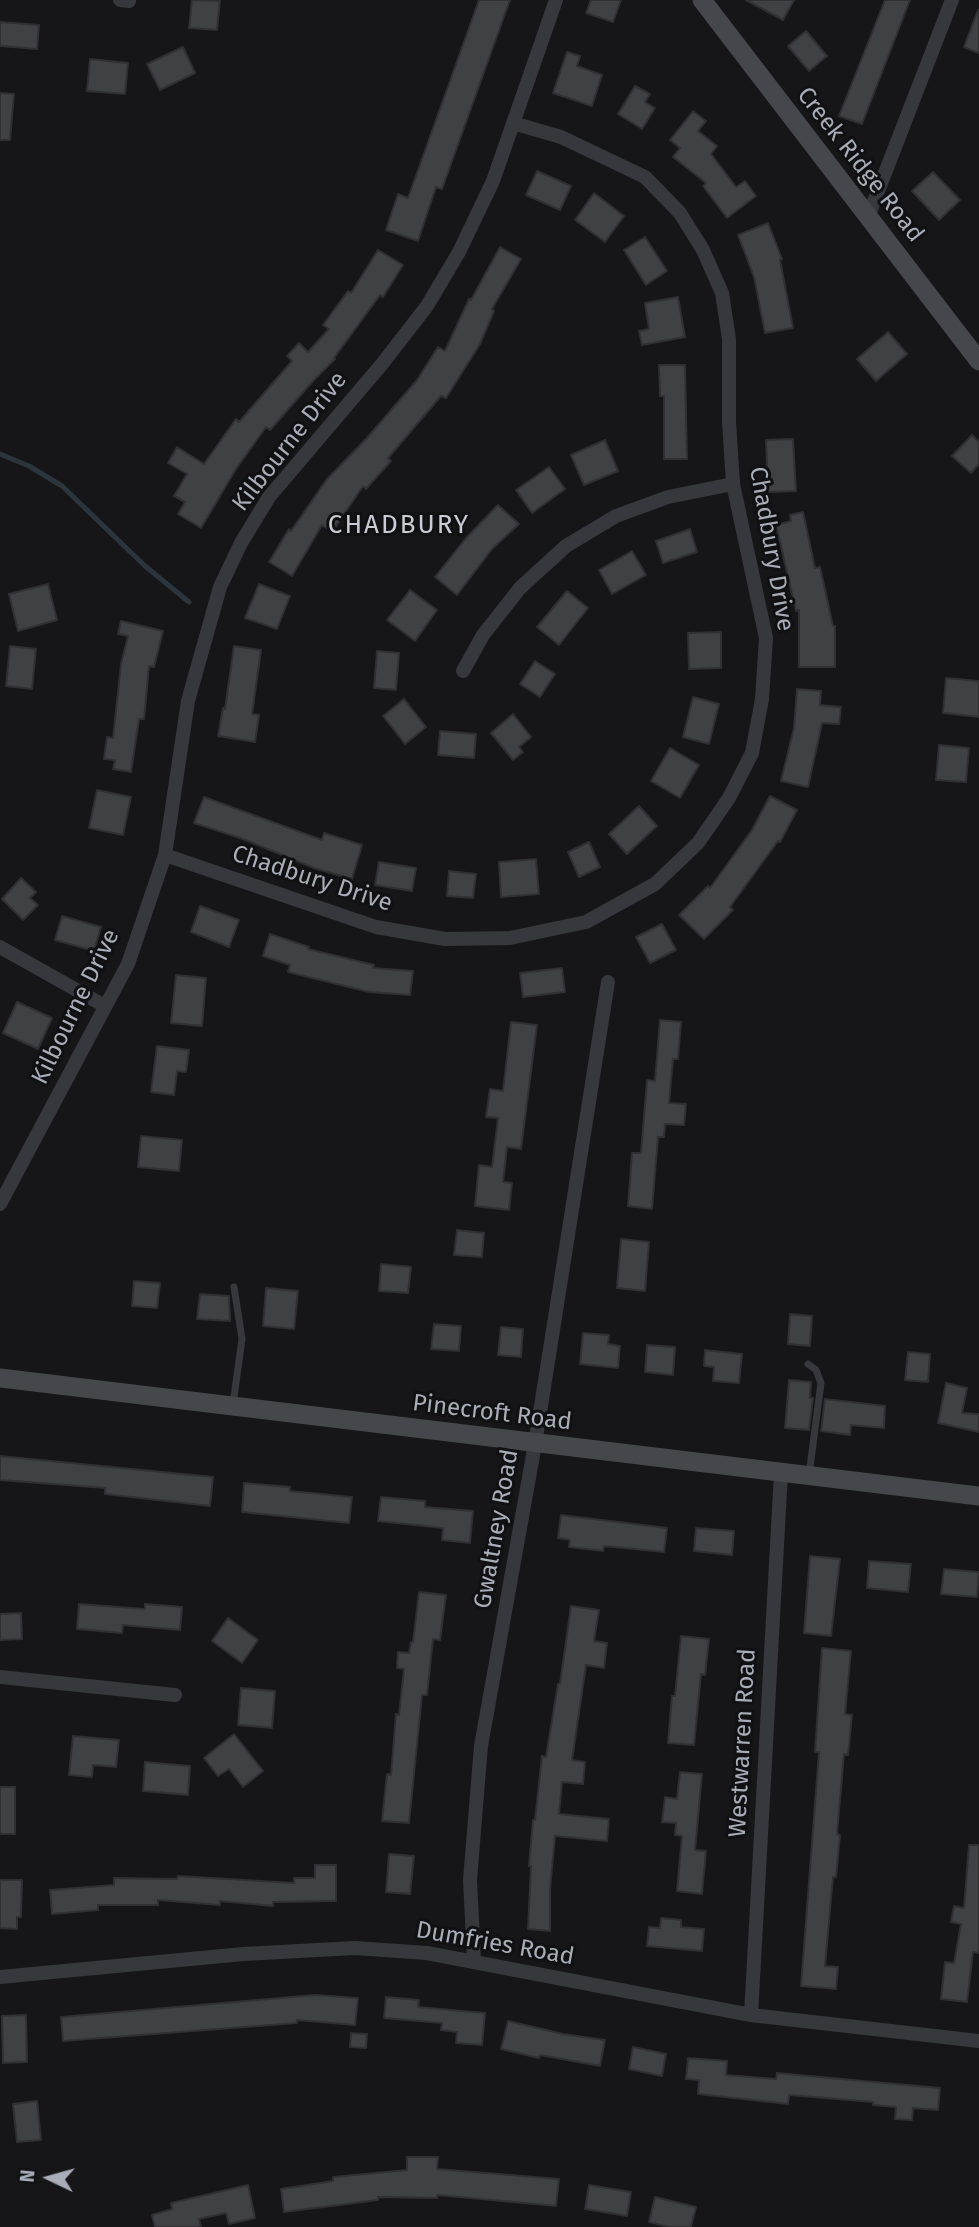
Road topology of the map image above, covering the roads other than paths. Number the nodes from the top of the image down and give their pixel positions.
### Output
1 (556, 0) edge
2 (702, 0) edge
3 (951, 0) edge
4 (513, 123) junction
5 (868, 217) junction
6 (979, 361) edge
7 (733, 484) junction
8 (463, 671) dead end
9 (165, 855) junction
10 (0, 947) edge
11 (608, 982) dead end
12 (104, 1006) junction
13 (0, 1204) edge
14 (234, 1287) dead end
15 (808, 1364) dead end
16 (0, 1378) edge
17 (232, 1405) junction
18 (535, 1444) junction
19 (781, 1473) junction
20 (809, 1476) junction
21 (979, 1496) edge
22 (0, 1677) edge
23 (175, 1695) dead end
24 (474, 1961) junction
25 (0, 1977) edge
26 (751, 2015) junction
27 (979, 2042) edge

1 - 4 street, Kilbourne Drive
2 - 5 street, Creek Ridge Road
3 - 5 street
4 - 7 street, Chadbury Drive
4 - 9 street, Kilbourne Drive
5 - 6 street, Creek Ridge Road
7 - 8 street
7 - 9 street, Chadbury Drive
9 - 12 street, Kilbourne Drive
10 - 12 street
11 - 18 street, Gwaltney Road
12 - 13 street, Kilbourne Drive
14 - 17 lane
15 - 20 lane
16 - 17 street, Pinecroft Road
17 - 18 street, Pinecroft Road
18 - 19 street, Pinecroft Road
18 - 24 street, Gwaltney Road
19 - 20 street, Pinecroft Road
19 - 26 street, Westwarren Road
20 - 21 street, Pinecroft Road
22 - 23 street
24 - 25 street, Dumfries Road
24 - 26 street, Dumfries Road
26 - 27 street, Dumfries Road

